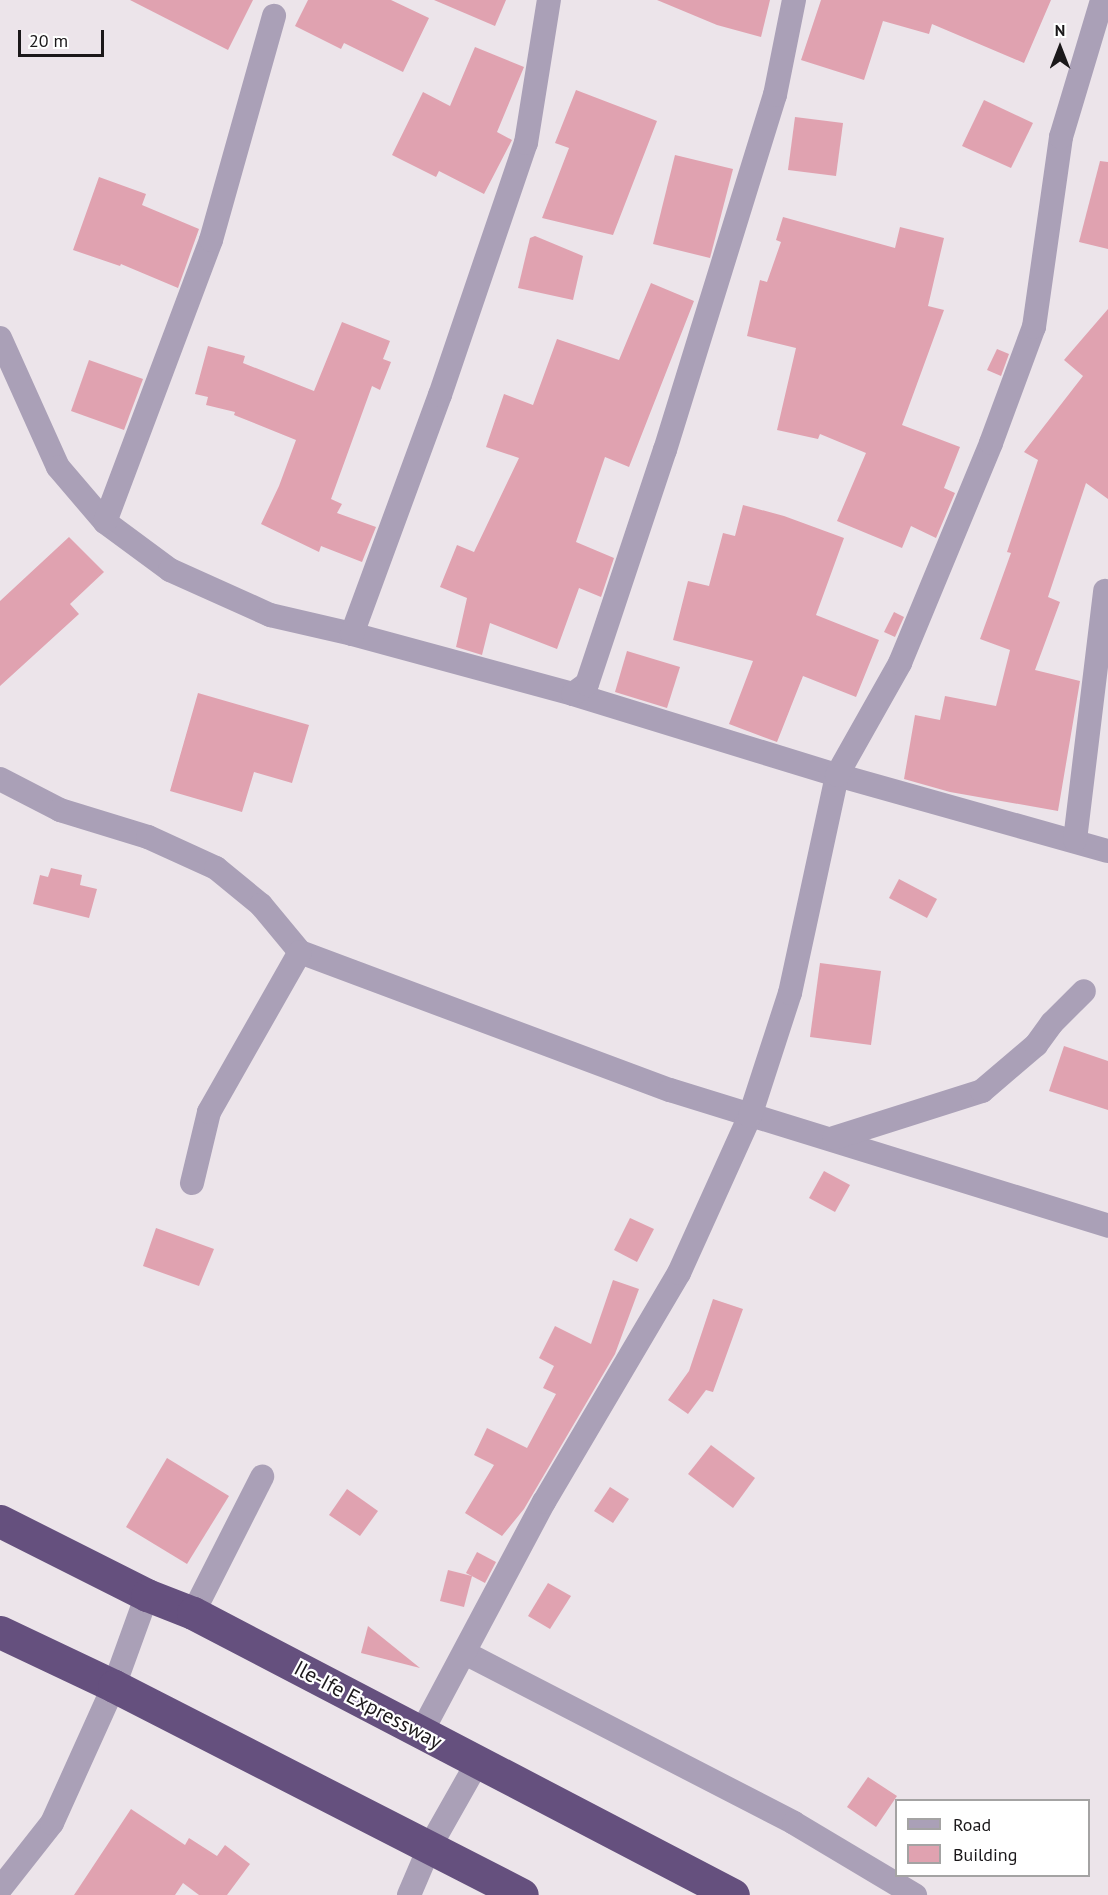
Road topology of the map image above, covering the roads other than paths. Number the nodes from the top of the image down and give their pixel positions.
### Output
1 (549, 0) edge
2 (794, 0) edge
3 (1102, 0) edge
4 (274, 15) dead end
5 (0, 339) edge
6 (105, 522) junction
7 (1105, 591) dead end
8 (352, 634) junction
9 (573, 694) junction
10 (837, 775) junction
11 (0, 779) edge
12 (1075, 840) junction
13 (1108, 851) edge
14 (300, 952) junction
15 (1084, 991) dead end
16 (750, 1116) junction
17 (834, 1138) junction
18 (192, 1183) dead end
19 (1108, 1226) edge
20 (262, 1477) dead end
21 (0, 1521) edge
22 (147, 1595) junction
23 (193, 1613) junction
24 (0, 1632) edge
25 (465, 1653) junction
26 (114, 1686) junction
27 (421, 1733) junction
28 (477, 1763) junction
29 (429, 1848) junction
30 (0, 1888) edge
31 (409, 1895) edge
32 (522, 1895) edge
33 (733, 1895) edge
34 (915, 1895) edge

1 - 8 street
2 - 9 street
3 - 10 street
4 - 6 street
5 - 6 street
6 - 8 street
7 - 12 street
8 - 9 street
9 - 10 street
10 - 12 street
10 - 16 street
11 - 14 street
12 - 13 street
14 - 16 street
14 - 18 street
15 - 17 street
16 - 17 street
16 - 25 street
17 - 19 street
20 - 23 street
21 - 22 highway, Ile-Ife Expressway
22 - 23 highway, Ile-Ife Expressway
22 - 26 street
23 - 27 highway, Ile-Ife Expressway
24 - 26 highway
25 - 27 street
25 - 34 street
26 - 29 highway
26 - 30 street
27 - 28 highway, Ile-Ife Expressway
28 - 29 street
28 - 33 highway, Ile-Ife Expressway
29 - 31 street
29 - 32 highway

